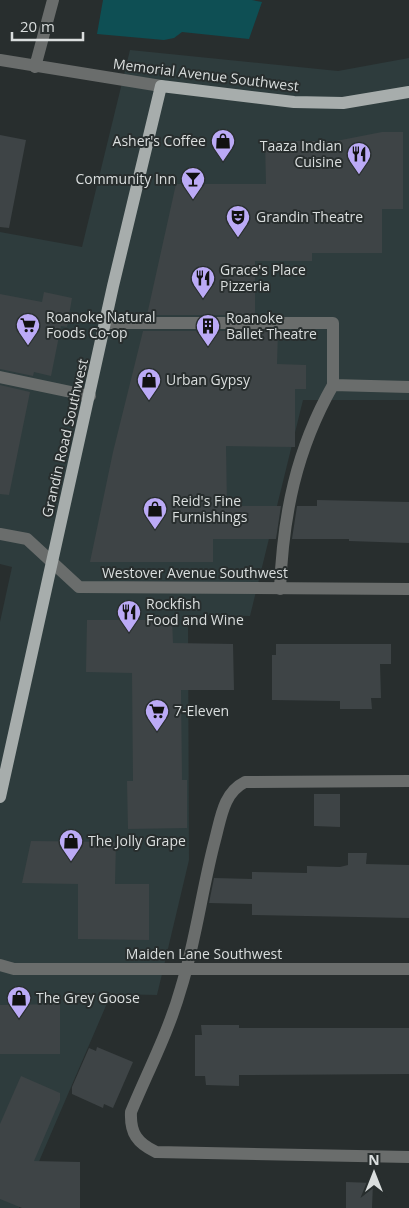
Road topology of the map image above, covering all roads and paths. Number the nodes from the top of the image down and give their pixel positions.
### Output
1 (53, 0) edge
2 (0, 60) edge
3 (35, 67) junction
4 (161, 86) junction
5 (409, 92) edge
6 (106, 323) junction
7 (0, 377) edge
8 (333, 385) junction
9 (409, 387) edge
10 (90, 396) junction
11 (0, 534) edge
12 (52, 564) junction
13 (280, 589) junction
14 (409, 589) edge
15 (409, 781) edge
16 (0, 797) edge
17 (0, 965) edge
18 (187, 968) junction
19 (409, 969) edge
20 (409, 1156) edge

1 - 3 street
2 - 3 street, Memorial Avenue Southwest
3 - 4 street, Memorial Avenue Southwest
4 - 5 main road, Memorial Avenue Southwest
4 - 6 main road, Grandin Road Southwest
6 - 8 street
6 - 10 main road, Grandin Road Southwest
7 - 10 street
8 - 9 street
8 - 13 street
10 - 12 main road, Grandin Road Southwest
11 - 12 street, Westover Avenue Southwest
12 - 13 street, Westover Avenue Southwest
12 - 16 main road, Grandin Road Southwest
13 - 14 street, Westover Avenue Southwest
15 - 18 street
17 - 18 street, Maiden Lane Southwest
18 - 19 street, Maiden Lane Southwest
18 - 20 street

